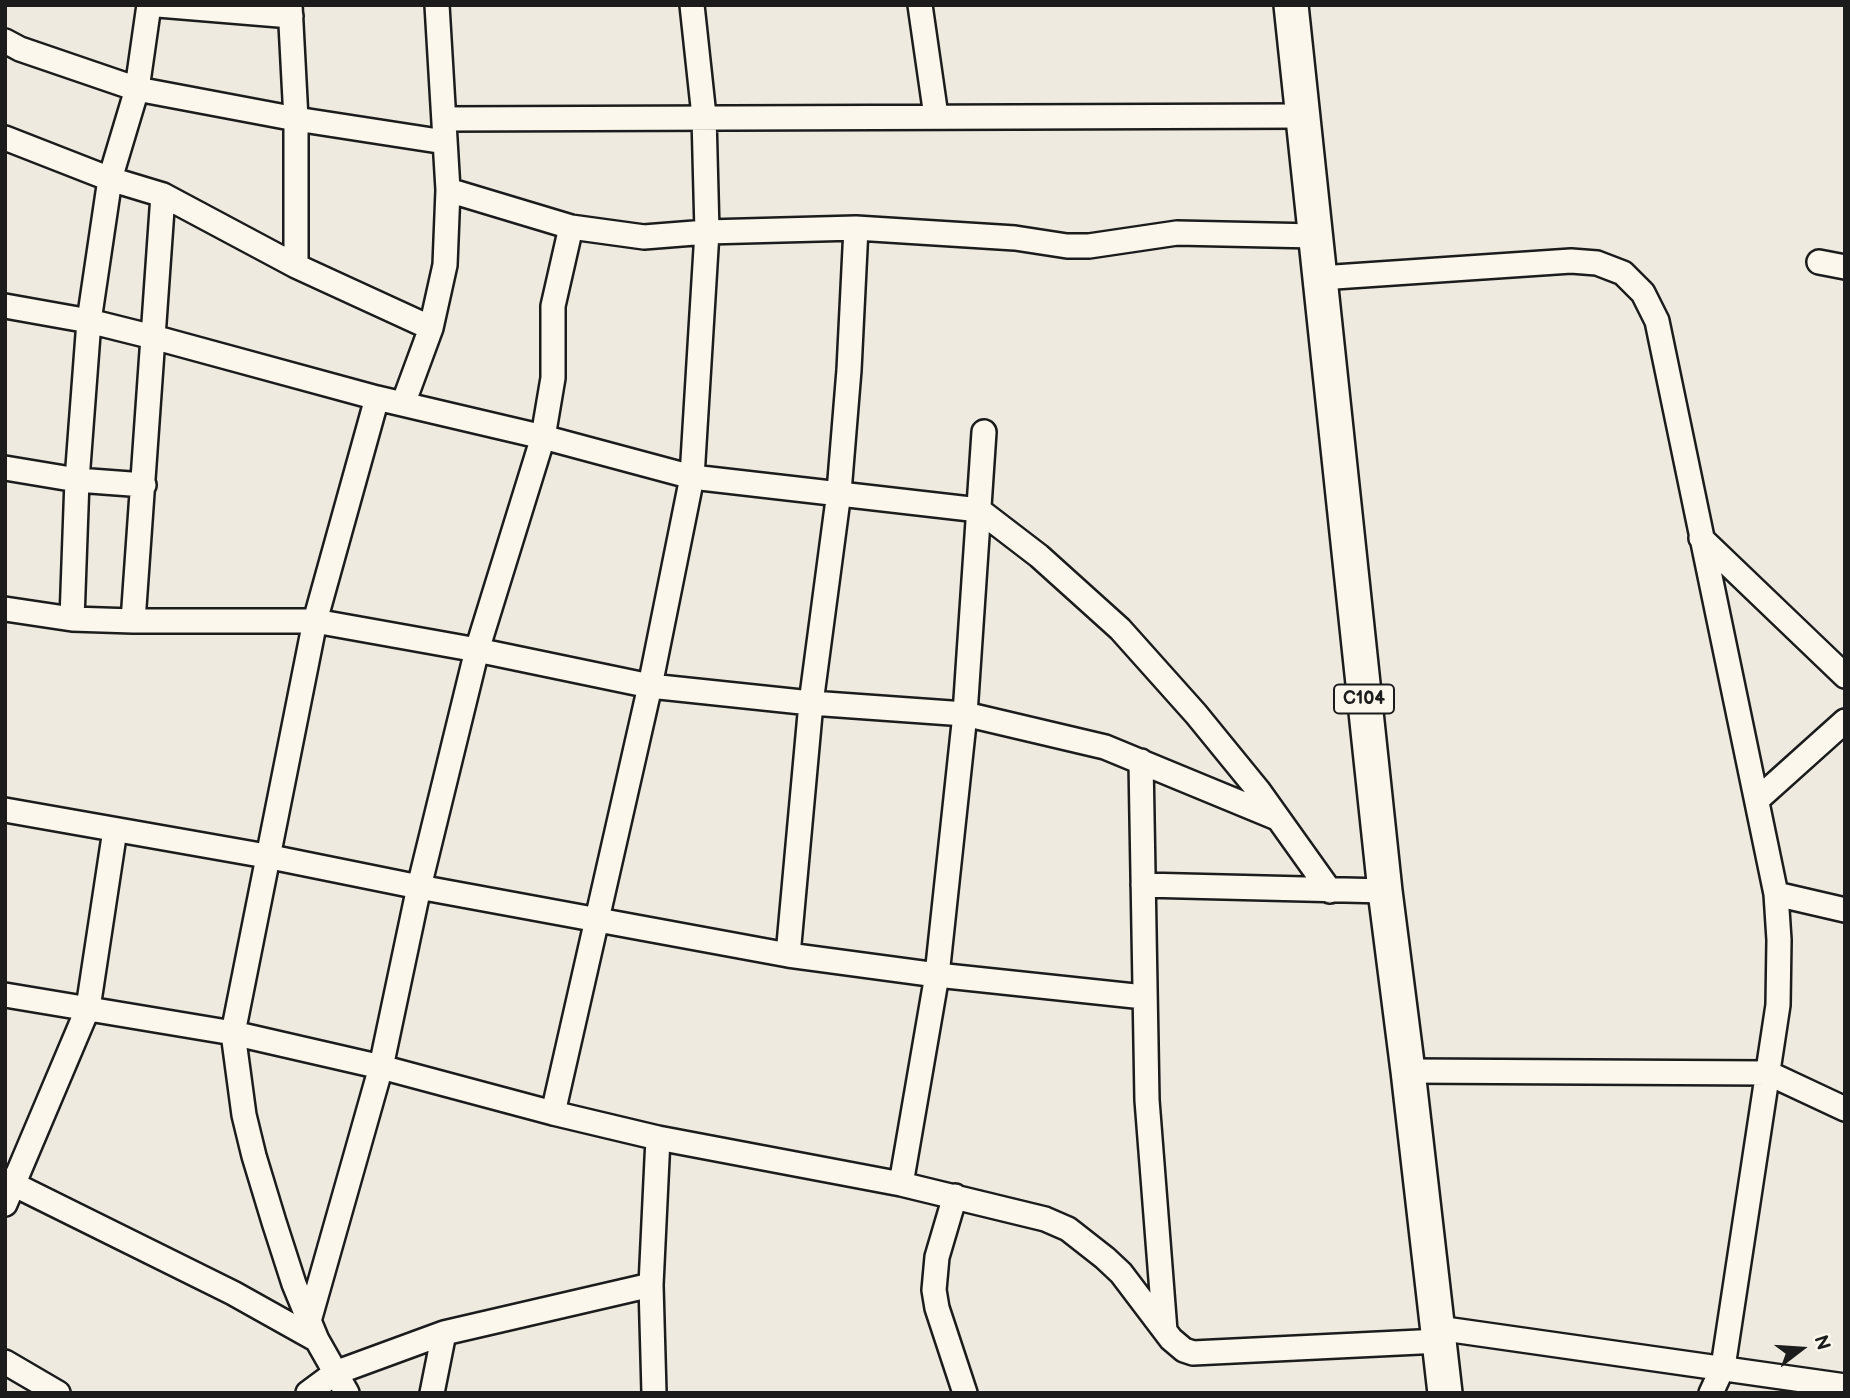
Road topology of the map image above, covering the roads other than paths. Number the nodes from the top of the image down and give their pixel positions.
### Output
1 (149, 5) edge
2 (158, 5) edge
3 (437, 5) edge
4 (692, 5) edge
5 (920, 5) edge
6 (1291, 5) edge
7 (290, 10) edge
8 (5, 41) edge
9 (137, 89) junction
10 (704, 116) junction
11 (936, 116) junction
12 (1303, 116) junction
13 (444, 118) junction
14 (296, 119) junction
15 (5, 138) edge
16 (445, 142) junction
17 (110, 179) junction
18 (448, 190) junction
19 (163, 195) junction
20 (571, 227) junction
21 (856, 228) junction
22 (708, 232) junction
23 (1316, 236) junction
24 (1819, 262) dead end
25 (296, 266) junction
26 (1845, 267) edge
27 (1320, 278) junction
28 (5, 306) edge
29 (89, 321) junction
30 (431, 328) junction
31 (153, 337) junction
32 (377, 398) junction
33 (403, 404) junction
34 (984, 432) dead end
35 (543, 437) junction
36 (5, 468) edge
37 (692, 477) junction
38 (77, 480) junction
39 (144, 485) junction
40 (839, 492) junction
41 (979, 510) junction
42 (1701, 538) junction
43 (5, 609) edge
44 (72, 619) junction
45 (133, 621) junction
46 (315, 621) junction
47 (477, 650) junction
48 (1845, 676) edge
49 (650, 686) junction
50 (811, 703) junction
51 (965, 714) junction
52 (1845, 721) edge
53 (1141, 761) junction
54 (1757, 800) junction
55 (5, 810) edge
56 (1277, 818) junction
57 (115, 830) junction
58 (266, 856) junction
59 (1143, 885) junction
60 (419, 887) junction
61 (1330, 891) junction
62 (1385, 891) junction
63 (1776, 894) junction
64 (1845, 911) edge
65 (597, 919) junction
66 (788, 955) junction
67 (937, 975) junction
68 (5, 995) edge
69 (1144, 997) junction
70 (88, 1007) junction
71 (233, 1033) junction
72 (382, 1067) junction
73 (1408, 1071) junction
74 (1768, 1073) junction
75 (1845, 1109) edge
76 (552, 1113) junction
77 (659, 1138) junction
78 (901, 1184) junction
79 (8, 1189) edge
80 (955, 1196) junction
81 (652, 1285) junction
82 (313, 1331) junction
83 (1165, 1331) junction
84 (444, 1333) junction
85 (1439, 1334) junction
86 (5, 1362) edge
87 (1723, 1367) junction
88 (341, 1383) edge
89 (1845, 1386) edge
90 (58, 1393) edge
91 (308, 1393) edge
92 (432, 1393) edge
93 (654, 1393) edge
94 (965, 1393) edge
95 (1445, 1393) edge
96 (1712, 1393) edge

1 - 9 street
2 - 7 street
3 - 13 street
4 - 10 street
5 - 11 street
6 - 12 highway, C104
7 - 14 street
8 - 9 street
9 - 14 street
9 - 17 street
10 - 11 street
10 - 13 street
10 - 22 street
11 - 12 street
12 - 23 highway, C104
13 - 16 street
14 - 16 street
14 - 25 street
15 - 17 street
16 - 18 street
17 - 19 street
17 - 29 street
18 - 20 street
18 - 30 street
19 - 25 street
19 - 31 street
20 - 22 street
20 - 35 street
21 - 22 street
21 - 23 street
21 - 40 street
22 - 37 street
23 - 27 highway, C104
24 - 26 street
25 - 30 street
27 - 42 street
27 - 62 highway, C104
28 - 29 street
29 - 31 street
29 - 38 street
30 - 33 street
31 - 32 street
31 - 39 street
32 - 33 street
32 - 46 street
33 - 35 street
34 - 41 street
35 - 37 street
35 - 47 street
36 - 38 street
37 - 40 street
37 - 49 street
38 - 39 street
38 - 44 street
39 - 45 street
40 - 41 street
40 - 50 street
41 - 51 street
41 - 56 street
42 - 48 street
42 - 54 street
43 - 44 street
44 - 45 street
45 - 46 street
46 - 47 street
46 - 58 street
47 - 49 street
47 - 60 street
49 - 50 street
49 - 65 street
50 - 51 street
50 - 66 street
51 - 53 street
51 - 67 street
52 - 54 street
53 - 56 street
53 - 59 street
54 - 63 street
55 - 57 street
56 - 61 street
57 - 58 street
57 - 70 street
58 - 60 street
58 - 71 street
59 - 61 street
59 - 69 street
60 - 65 street
60 - 72 street
61 - 62 street
62 - 73 highway, C104
63 - 64 street
63 - 74 street
65 - 66 street
65 - 76 street
66 - 67 street
67 - 69 street
67 - 78 street
68 - 70 street
69 - 83 street
70 - 71 street
70 - 79 street
71 - 72 street
71 - 82 street
72 - 76 street
72 - 82 street
73 - 74 street
73 - 85 highway, C104
74 - 75 street
74 - 87 street
76 - 77 street
77 - 78 street
77 - 81 street
78 - 80 street
79 - 82 street
80 - 83 street
80 - 94 street
81 - 84 street
81 - 93 street
82 - 88 street
83 - 85 street
84 - 88 street
84 - 92 street
85 - 87 street
85 - 95 highway, C104
86 - 90 street
87 - 89 street
87 - 96 street
88 - 91 street

